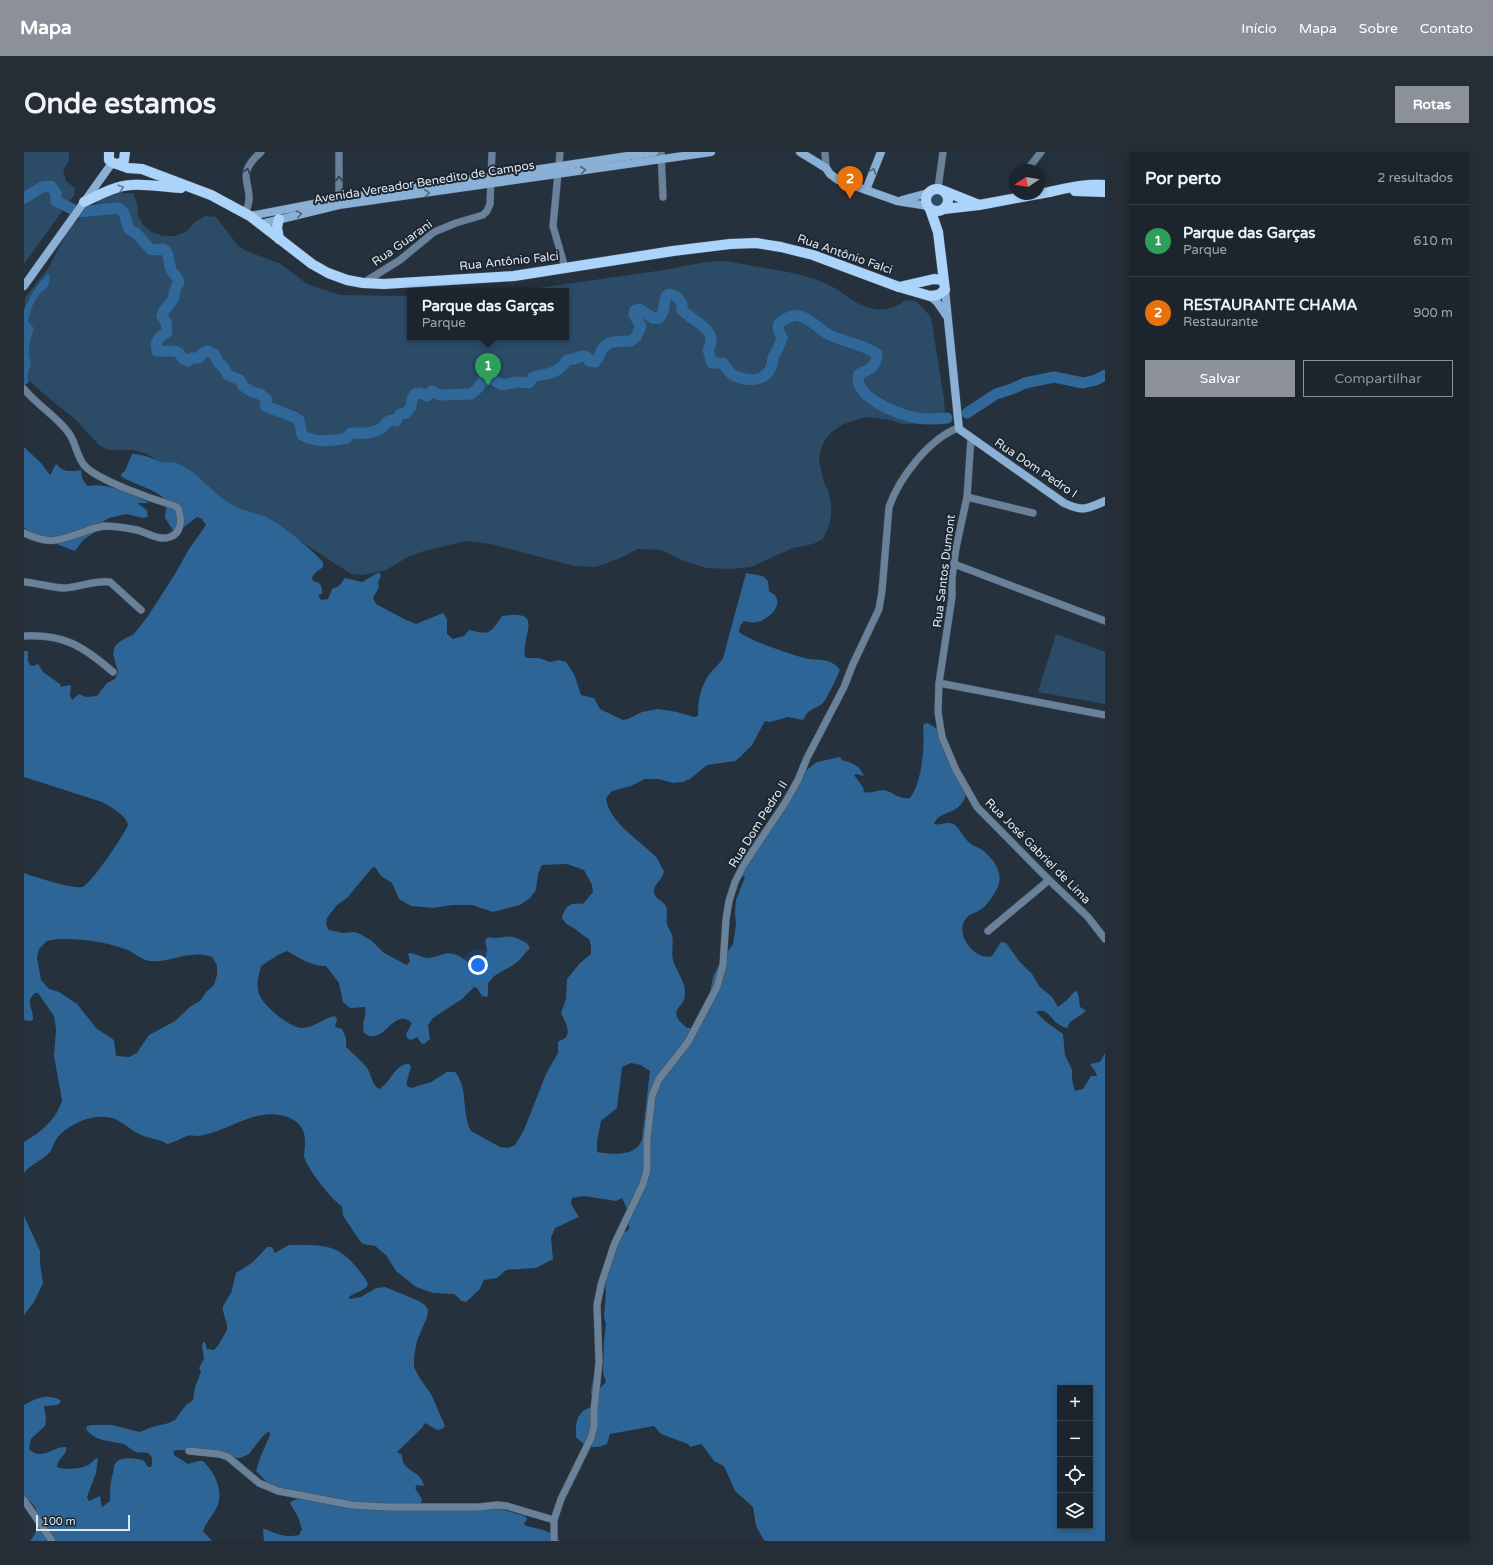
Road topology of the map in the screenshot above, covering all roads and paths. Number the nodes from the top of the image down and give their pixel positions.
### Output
1 (261, 152) edge
2 (339, 152) edge
3 (492, 152) edge
4 (560, 152) edge
5 (654, 152) edge
6 (711, 152) edge
7 (800, 152) edge
8 (825, 152) edge
9 (881, 152) edge
10 (943, 152) edge
11 (1041, 152) edge
12 (125, 153) edge
13 (661, 156) edge
14 (110, 158) edge
15 (1032, 164) edge
16 (826, 168) junction
17 (142, 169) junction
18 (559, 169) junction
19 (490, 180) junction
20 (193, 188) junction
21 (866, 190) junction
22 (941, 190) junction
23 (1104, 190) edge
24 (928, 193) junction
25 (1045, 193) edge
26 (664, 197) dead end
27 (1009, 198) edge
28 (897, 201) junction
29 (339, 202) junction
30 (82, 204) junction
31 (979, 205) junction
32 (929, 208) junction
33 (942, 210) junction
34 (247, 215) junction
35 (279, 219) junction
36 (261, 224) junction
37 (938, 232) junction
38 (279, 239) junction
39 (941, 262) junction
40 (565, 268) junction
41 (927, 280) junction
42 (364, 283) junction
43 (944, 285) junction
44 (24, 286) edge
45 (899, 287) junction
46 (930, 296) junction
47 (948, 318) junction
48 (24, 390) edge
49 (958, 428) junction
50 (971, 438) junction
51 (967, 496) junction
52 (1105, 501) edge
53 (1033, 513) dead end
54 (24, 533) edge
55 (954, 564) junction
56 (24, 582) edge
57 (141, 610) dead end
58 (1105, 621) edge
59 (24, 636) edge
60 (113, 672) dead end
61 (938, 682) junction
62 (1105, 715) edge
63 (1050, 880) junction
64 (988, 931) dead end
65 (1105, 939) edge
66 (189, 1451) dead end
67 (24, 1500) edge
68 (554, 1520) junction
69 (52, 1541) edge
70 (554, 1541) edge

34 -> 1 street
29 -> 2 street
3 - 19 street, Rua Guarani
4 - 18 street
5 - 18 main road, Avenida Vereador Benedito de Campos
6 - 13 main road, Avenida Vereador Benedito de Campos
7 - 16 main road
8 - 16 street
21 -> 9 main road
10 - 22 street
11 - 15 street
12 - 14 main road
12 - 17 main road, Rua Antônio Falci
18 -> 13 main road, Avenida Vereador Benedito de Campos
13 - 26 street
14 - 17 main road, Rua Antônio Falci
14 - 30 main road
16 - 21 main road
17 - 20 main road, Rua Antônio Falci
18 - 19 main road, Avenida Vereador Benedito de Campos
18 - 40 street
19 - 29 main road, Avenida Vereador Benedito de Campos
19 - 42 street, Rua Guarani
30 -> 20 main road
20 - 34 main road, Rua Antônio Falci
21 - 28 main road
22 - 24 main road
22 - 31 main road
22 - 33 main road
23 - 25 main road
24 - 28 main road
24 - 32 main road
27 - 31 main road
28 - 32 main road
29 - 34 main road, Avenida Vereador Benedito de Campos
35 -> 29 main road, Avenida Vereador Benedito de Campos
30 - 44 main road
31 - 33 main road
32 - 33 main road
32 - 37 main road
33 - 37 main road
34 - 36 main road, Rua Antônio Falci
35 - 36 main road, Avenida Vereador Benedito de Campos
35 - 38 main road
36 - 38 main road, Rua Antônio Falci
37 - 39 main road
38 - 42 main road, Rua Antônio Falci
39 - 41 main road
39 - 43 main road
40 - 42 main road, Rua Antônio Falci
40 - 45 main road, Rua Antônio Falci
41 - 43 main road, Rua Antônio Falci
41 - 45 main road, Rua Antônio Falci
41 - 46 main road
43 - 46 main road
43 - 47 main road
45 - 46 main road, Rua Antônio Falci
46 - 47 main road
47 - 49 main road
48 - 54 street
49 - 50 main road, Rua Dom Pedro I
49 - 68 street, Rua Dom Pedro II
50 - 51 street, Rua Santos Dumont
50 - 52 main road, Rua Dom Pedro I
51 - 53 street
51 - 55 street, Rua Santos Dumont
55 - 58 street
55 - 61 street, Rua Santos Dumont
56 - 57 street
59 - 60 street
61 - 62 street
61 - 63 street, Rua José Gabriel de Lima
63 - 64 street
63 - 65 street, Rua José Gabriel de Lima
66 - 68 street
67 - 69 street
68 - 70 street, Rua Dom Pedro II

